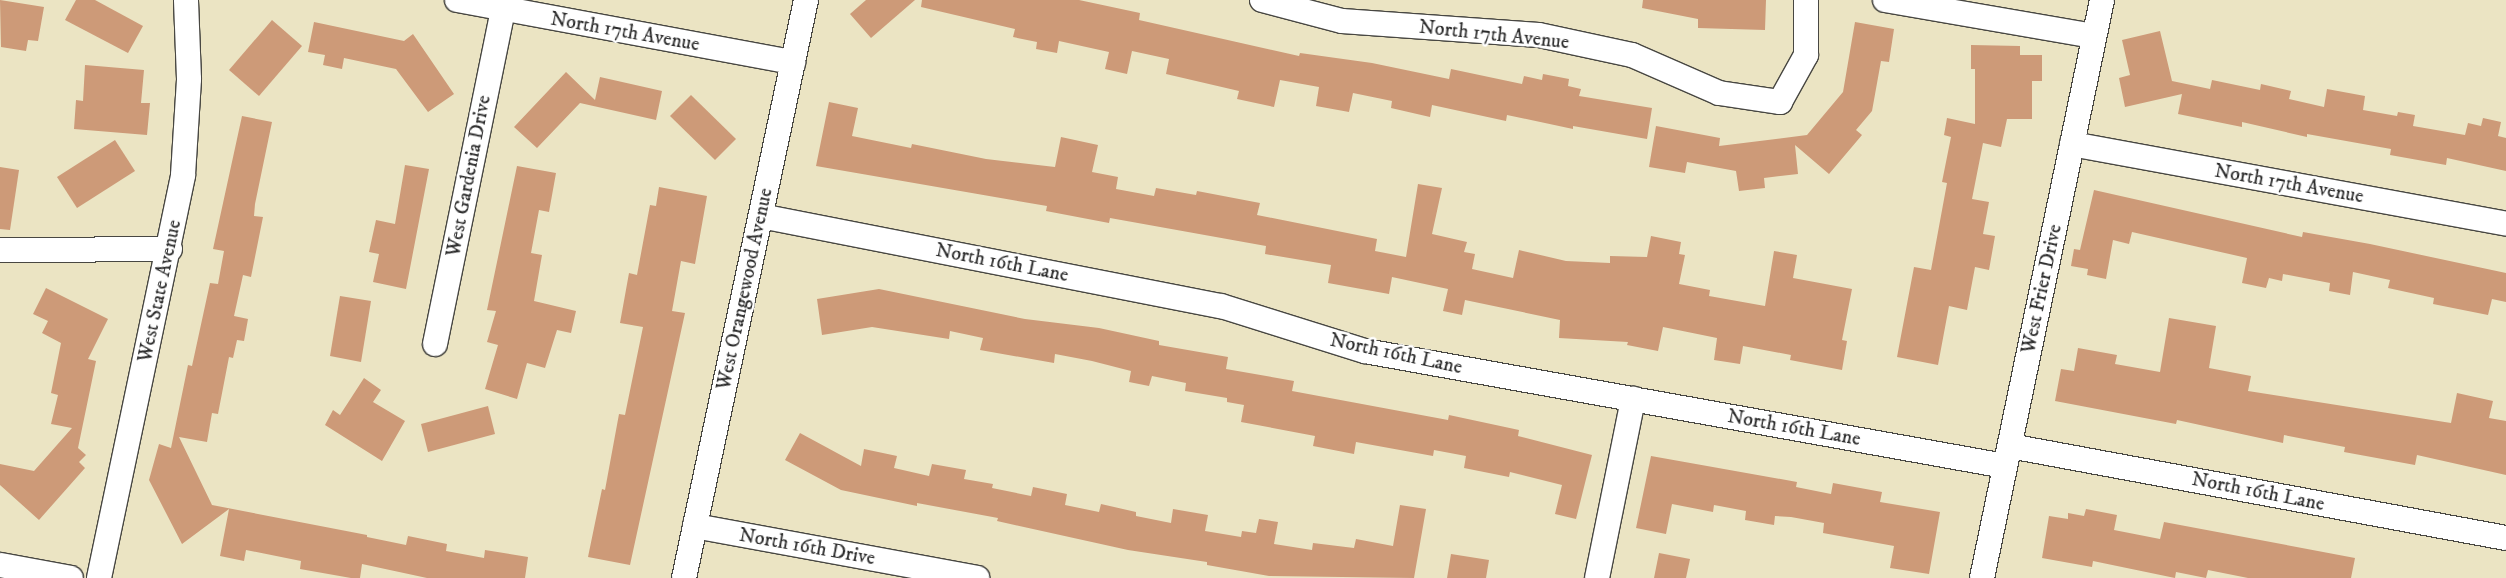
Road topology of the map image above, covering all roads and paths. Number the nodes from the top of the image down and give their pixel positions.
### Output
1 (186, 0) edge
2 (457, 0) edge
3 (806, 0) edge
4 (1262, 0) edge
5 (1806, 0) edge
6 (1885, 0) edge
7 (2102, 0) edge
8 (503, 9) junction
9 (2094, 36) junction
10 (793, 62) junction
11 (2072, 144) junction
12 (761, 216) junction
13 (2506, 224) edge
14 (170, 249) junction
15 (0, 250) edge
16 (435, 344) dead end
17 (1633, 400) junction
18 (2008, 456) junction
19 (695, 526) junction
20 (2506, 538) edge
21 (0, 565) edge
22 (72, 578) edge
23 (99, 578) edge
24 (684, 578) edge
25 (977, 578) edge
26 (1597, 578) edge
27 (1982, 578) edge

1 - 14 street, West State Avenue
2 - 8 street, North 17th Avenue
3 - 10 street, West Orangewood Avenue
4 - 5 street, North 17th Avenue
6 - 9 street
7 - 9 street, West Frier Drive
8 - 10 street, North 17th Avenue
8 - 16 street, West Gardenia Drive
9 - 11 street, West Frier Drive
10 - 12 street, West Orangewood Avenue
11 - 13 street, North 17th Avenue
11 - 18 street, West Frier Drive
12 - 17 street, North 16th Lane
12 - 19 street, West Orangewood Avenue
14 - 15 street
14 - 23 street, West State Avenue
17 - 18 street, North 16th Lane
17 - 26 street
18 - 20 street, North 16th Lane
18 - 27 street, West Frier Drive
19 - 24 street, West Orangewood Avenue
19 - 25 street, North 16th Drive
21 - 22 street

